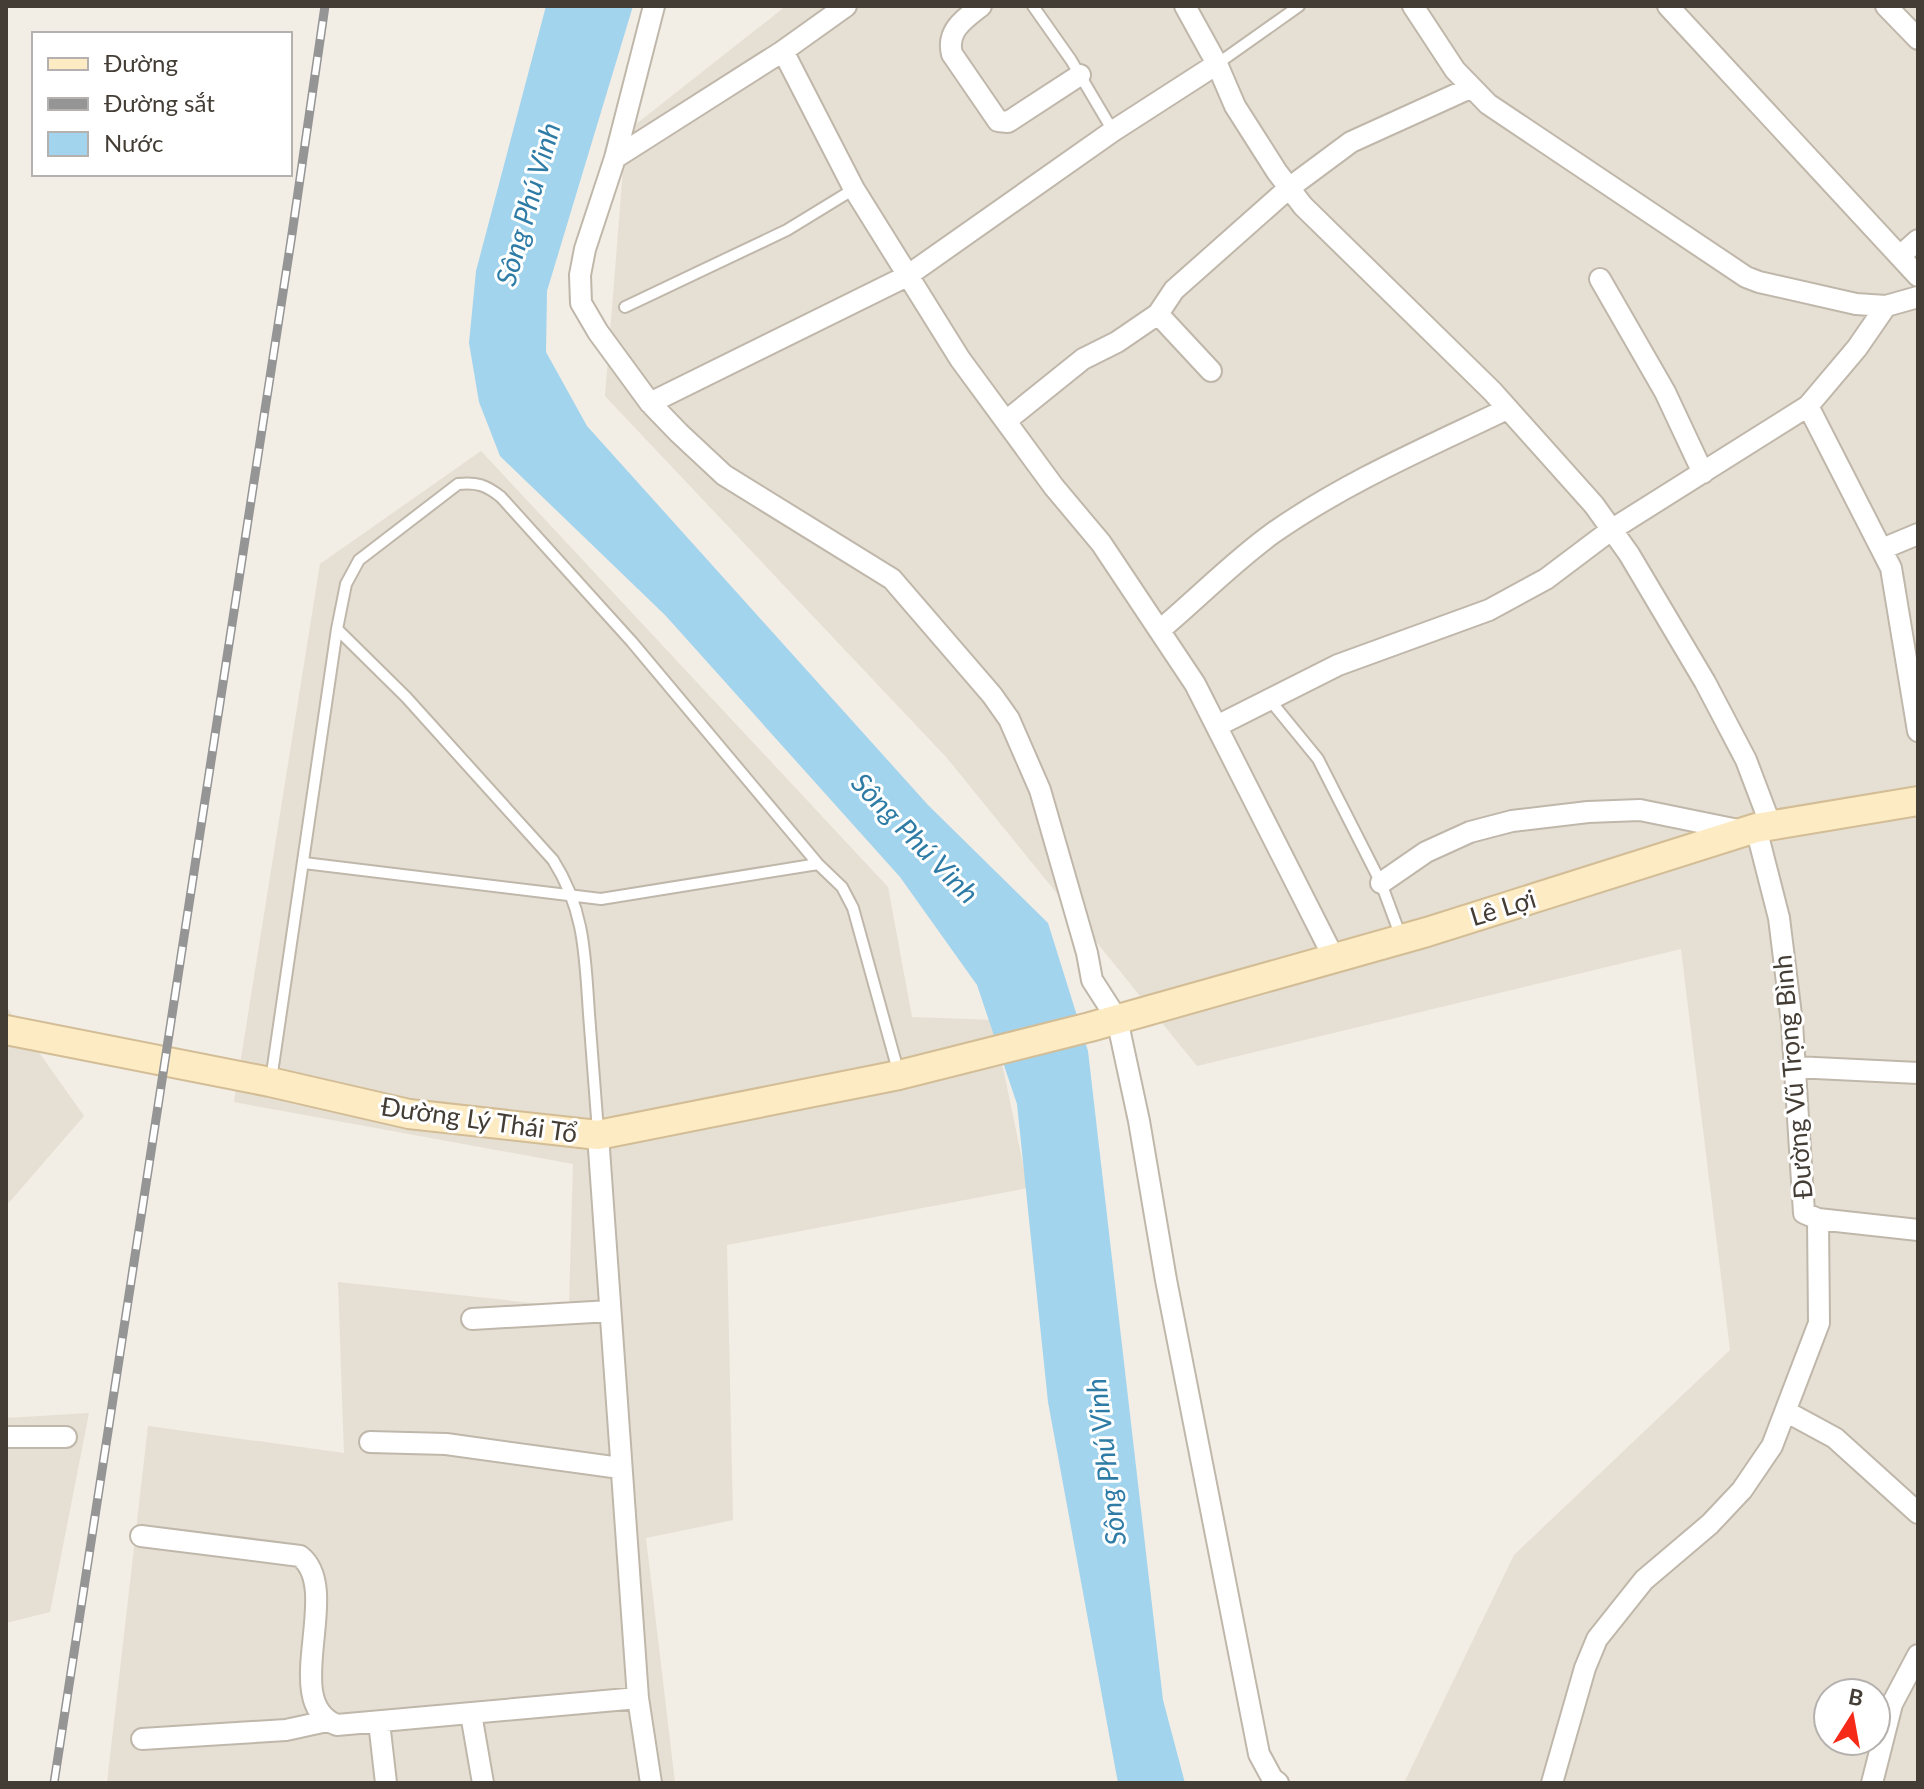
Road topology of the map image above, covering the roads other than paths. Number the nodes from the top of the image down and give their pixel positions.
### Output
1 (654, 6) edge
2 (846, 6) edge
3 (981, 6) edge
4 (1033, 6) edge
5 (1185, 6) edge
6 (1299, 6) edge
7 (1413, 6) edge
8 (1668, 6) edge
9 (1886, 6) edge
10 (1918, 39) edge
11 (783, 51) junction
12 (1217, 64) junction
13 (1080, 75) junction
14 (1470, 88) junction
15 (1113, 131) junction
16 (615, 158) junction
17 (1289, 188) junction
18 (854, 189) junction
19 (1918, 240) edge
20 (1900, 256) junction
21 (907, 276) junction
22 (1918, 276) edge
23 (1600, 279) dead end
24 (1918, 297) edge
25 (1886, 306) junction
26 (625, 307) dead end
27 (1158, 314) junction
28 (1211, 371) dead end
29 (650, 403) junction
30 (1808, 406) junction
31 (1507, 409) junction
32 (1006, 421) junction
33 (1703, 473) junction
34 (1611, 530) junction
35 (1918, 534) edge
36 (1882, 549) junction
37 (337, 629) junction
38 (1161, 629) junction
39 (1269, 699) junction
40 (1217, 726) junction
41 (1918, 731) edge
42 (1918, 801) edge
43 (1758, 829) junction
44 (304, 863) junction
45 (818, 864) junction
46 (1381, 883) junction
47 (573, 897) junction
48 (1402, 939) junction
49 (1334, 958) junction
50 (1117, 1019) junction
51 (6, 1030) edge
52 (953, 1061) joint
53 (1795, 1067) junction
54 (1918, 1073) edge
55 (899, 1075) junction
56 (270, 1082) junction
57 (598, 1135) junction
58 (1818, 1219) junction
59 (1918, 1230) edge
60 (610, 1311) junction
61 (472, 1319) dead end
62 (1787, 1412) junction
63 (6, 1437) edge
64 (66, 1437) dead end
65 (370, 1442) dead end
66 (620, 1468) junction
67 (1918, 1513) edge
68 (141, 1536) dead end
69 (1918, 1655) edge
70 (638, 1698) junction
71 (471, 1714) junction
72 (327, 1721) junction
73 (379, 1722) junction
74 (142, 1739) dead end
75 (386, 1783) edge
76 (483, 1783) edge
77 (651, 1783) edge
78 (1278, 1783) edge
79 (1552, 1783) edge
80 (1872, 1783) edge

1 - 16 street
2 - 11 street
3 - 13 street
4 - 13 lane
5 - 12 street, Đường Vũ Trọng Bình
6 - 12 lane
7 - 14 street
8 - 20 street
9 - 10 street
11 - 16 street
11 - 18 street
12 - 15 street
12 - 17 street, Đường Vũ Trọng Bình
13 - 15 lane
14 - 17 street
14 - 25 street
15 - 21 street
16 - 29 street
17 - 27 street
17 - 31 street, Đường Vũ Trọng Bình
18 - 21 street
18 - 26 lane
19 - 20 street
20 - 22 street
21 - 29 street
21 - 32 street
23 - 33 street
24 - 25 street
25 - 30 street
27 - 28 street
27 - 32 street
29 - 50 street
30 - 33 street
30 - 36 street
31 - 34 street, Đường Vũ Trọng Bình
31 - 38 street
32 - 38 street
33 - 34 street
34 - 39 street
34 - 43 street, Đường Vũ Trọng Bình
35 - 36 street
36 - 41 street
37 - 44 lane
37 - 45 lane
37 - 47 lane
38 - 40 street
39 - 40 street
39 - 46 lane
40 - 49 street
42 - 43 main road, Lê Lợi
43 - 46 street
43 - 48 main road, Lê Lợi
43 - 53 street, Đường Vũ Trọng Bình
44 - 47 lane
44 - 56 lane
45 - 47 lane
45 - 55 lane
46 - 48 lane
47 - 57 lane
48 - 49 main road, Lê Lợi
49 - 50 main road, Lê Lợi
50 - 52 main road, Lê Lợi
50 - 78 street
51 - 56 main road, Đường Lý Thái Tổ
52 - 55 main road, Đường Lý Thái Tổ
53 - 54 street
53 - 58 street, Đường Vũ Trọng Bình
55 - 57 main road, Đường Lý Thái Tổ
56 - 57 main road, Đường Lý Thái Tổ
57 - 60 street
58 - 59 street, Đường Vũ Trọng Bình
58 - 62 street
60 - 61 street
60 - 66 street
62 - 67 street
62 - 79 street
63 - 64 street
65 - 66 street
66 - 70 street
68 - 72 street
69 - 80 street
70 - 71 street
70 - 77 street
71 - 73 street
71 - 76 street
72 - 73 street
72 - 74 street
73 - 75 street

